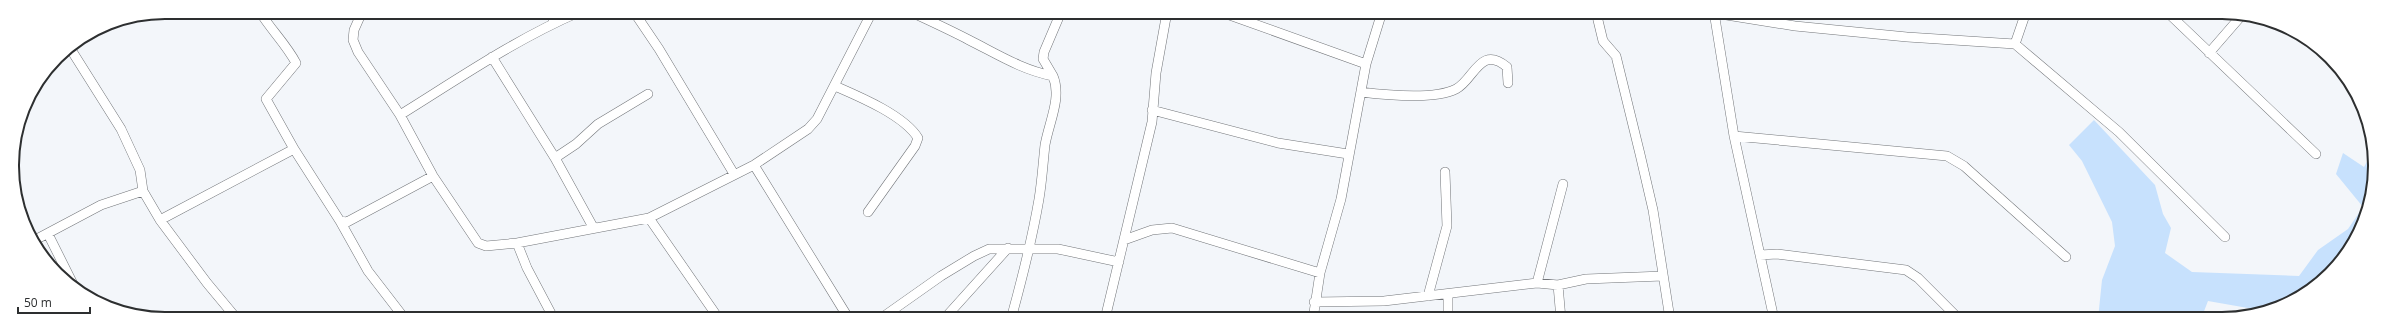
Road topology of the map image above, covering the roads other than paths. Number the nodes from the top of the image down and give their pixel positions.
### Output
1 (264, 19) edge
2 (358, 19) edge
3 (553, 19) edge
4 (562, 19) edge
5 (639, 19) edge
6 (868, 19) edge
7 (926, 19) edge
8 (1058, 19) edge
9 (1166, 19) edge
10 (1241, 19) edge
11 (1380, 19) edge
12 (1598, 19) edge
13 (1715, 19) edge
14 (1751, 19) edge
15 (2023, 19) edge
16 (2174, 19) edge
17 (2238, 20) edge
18 (555, 22) junction
19 (2014, 44) junction
20 (73, 52) edge
21 (2208, 54) junction
22 (492, 57) junction
23 (1366, 64) junction
24 (1053, 76) junction
25 (1508, 83) dead end
26 (835, 86) junction
27 (1361, 92) junction
28 (648, 94) dead end
29 (1152, 110) junction
30 (400, 116) junction
31 (1734, 136) junction
32 (294, 149) junction
33 (1348, 154) junction
34 (2316, 154) dead end
35 (555, 158) junction
36 (754, 165) junction
37 (1445, 172) dead end
38 (734, 174) junction
39 (433, 176) junction
40 (1563, 184) dead end
41 (143, 191) junction
42 (868, 212) dead end
43 (649, 218) junction
44 (160, 220) junction
45 (340, 221) junction
46 (593, 227) junction
47 (48, 234) junction
48 (2225, 237) dead end
49 (39, 238) edge
50 (1124, 240) junction
51 (518, 243) junction
52 (1008, 248) junction
53 (1029, 250) junction
54 (1760, 255) junction
55 (2066, 257) dead end
56 (1119, 262) junction
57 (1320, 273) junction
58 (69, 276) edge
59 (1663, 276) junction
60 (1537, 283) junction
61 (1558, 285) junction
62 (1448, 294) junction
63 (1428, 296) junction
64 (1314, 302) junction
65 (231, 312) edge
66 (400, 312) edge
67 (550, 312) edge
68 (714, 312) edge
69 (845, 312) edge
70 (890, 312) edge
71 (950, 312) edge
72 (1013, 312) edge
73 (1110, 312) edge
74 (1313, 312) edge
75 (1448, 312) edge
76 (1560, 312) edge
77 (1669, 312) edge
78 (1772, 312) edge
79 (1952, 312) edge

1 - 32 street
2 - 30 street
3 - 18 street
4 - 18 street
5 - 38 street
6 - 26 street
7 - 24 street
8 - 24 street
9 - 29 street
10 - 23 street
11 - 23 street
12 - 59 street
13 - 31 street
14 - 19 street
15 - 19 street
16 - 21 street
17 - 21 street
18 - 22 street
19 - 48 street
20 - 41 street
21 - 34 street
22 - 30 street
22 - 35 street
23 - 27 street
24 - 53 street
25 - 27 street
26 - 36 street
26 - 42 street
27 - 33 street
28 - 35 street
29 - 33 street
29 - 50 street
30 - 39 street
31 - 54 street
31 - 55 street
32 - 44 street
32 - 45 street
33 - 57 street
35 - 46 street
36 - 38 street
36 - 69 street
37 - 63 street
38 - 43 street
39 - 45 street
39 - 51 street
40 - 60 street
41 - 44 street
41 - 47 street
43 - 46 street
43 - 68 street
44 - 65 street
45 - 66 street
46 - 51 street
47 - 49 street
47 - 58 street
50 - 56 street
50 - 57 street
51 - 67 street
52 - 53 street
52 - 70 street
52 - 71 street
53 - 56 street
53 - 72 street
54 - 78 street
54 - 79 street
56 - 73 street
57 - 64 street
59 - 61 street
59 - 77 street
60 - 61 street
60 - 62 street
61 - 76 street
62 - 63 street
62 - 75 street
63 - 64 street
64 - 74 street

